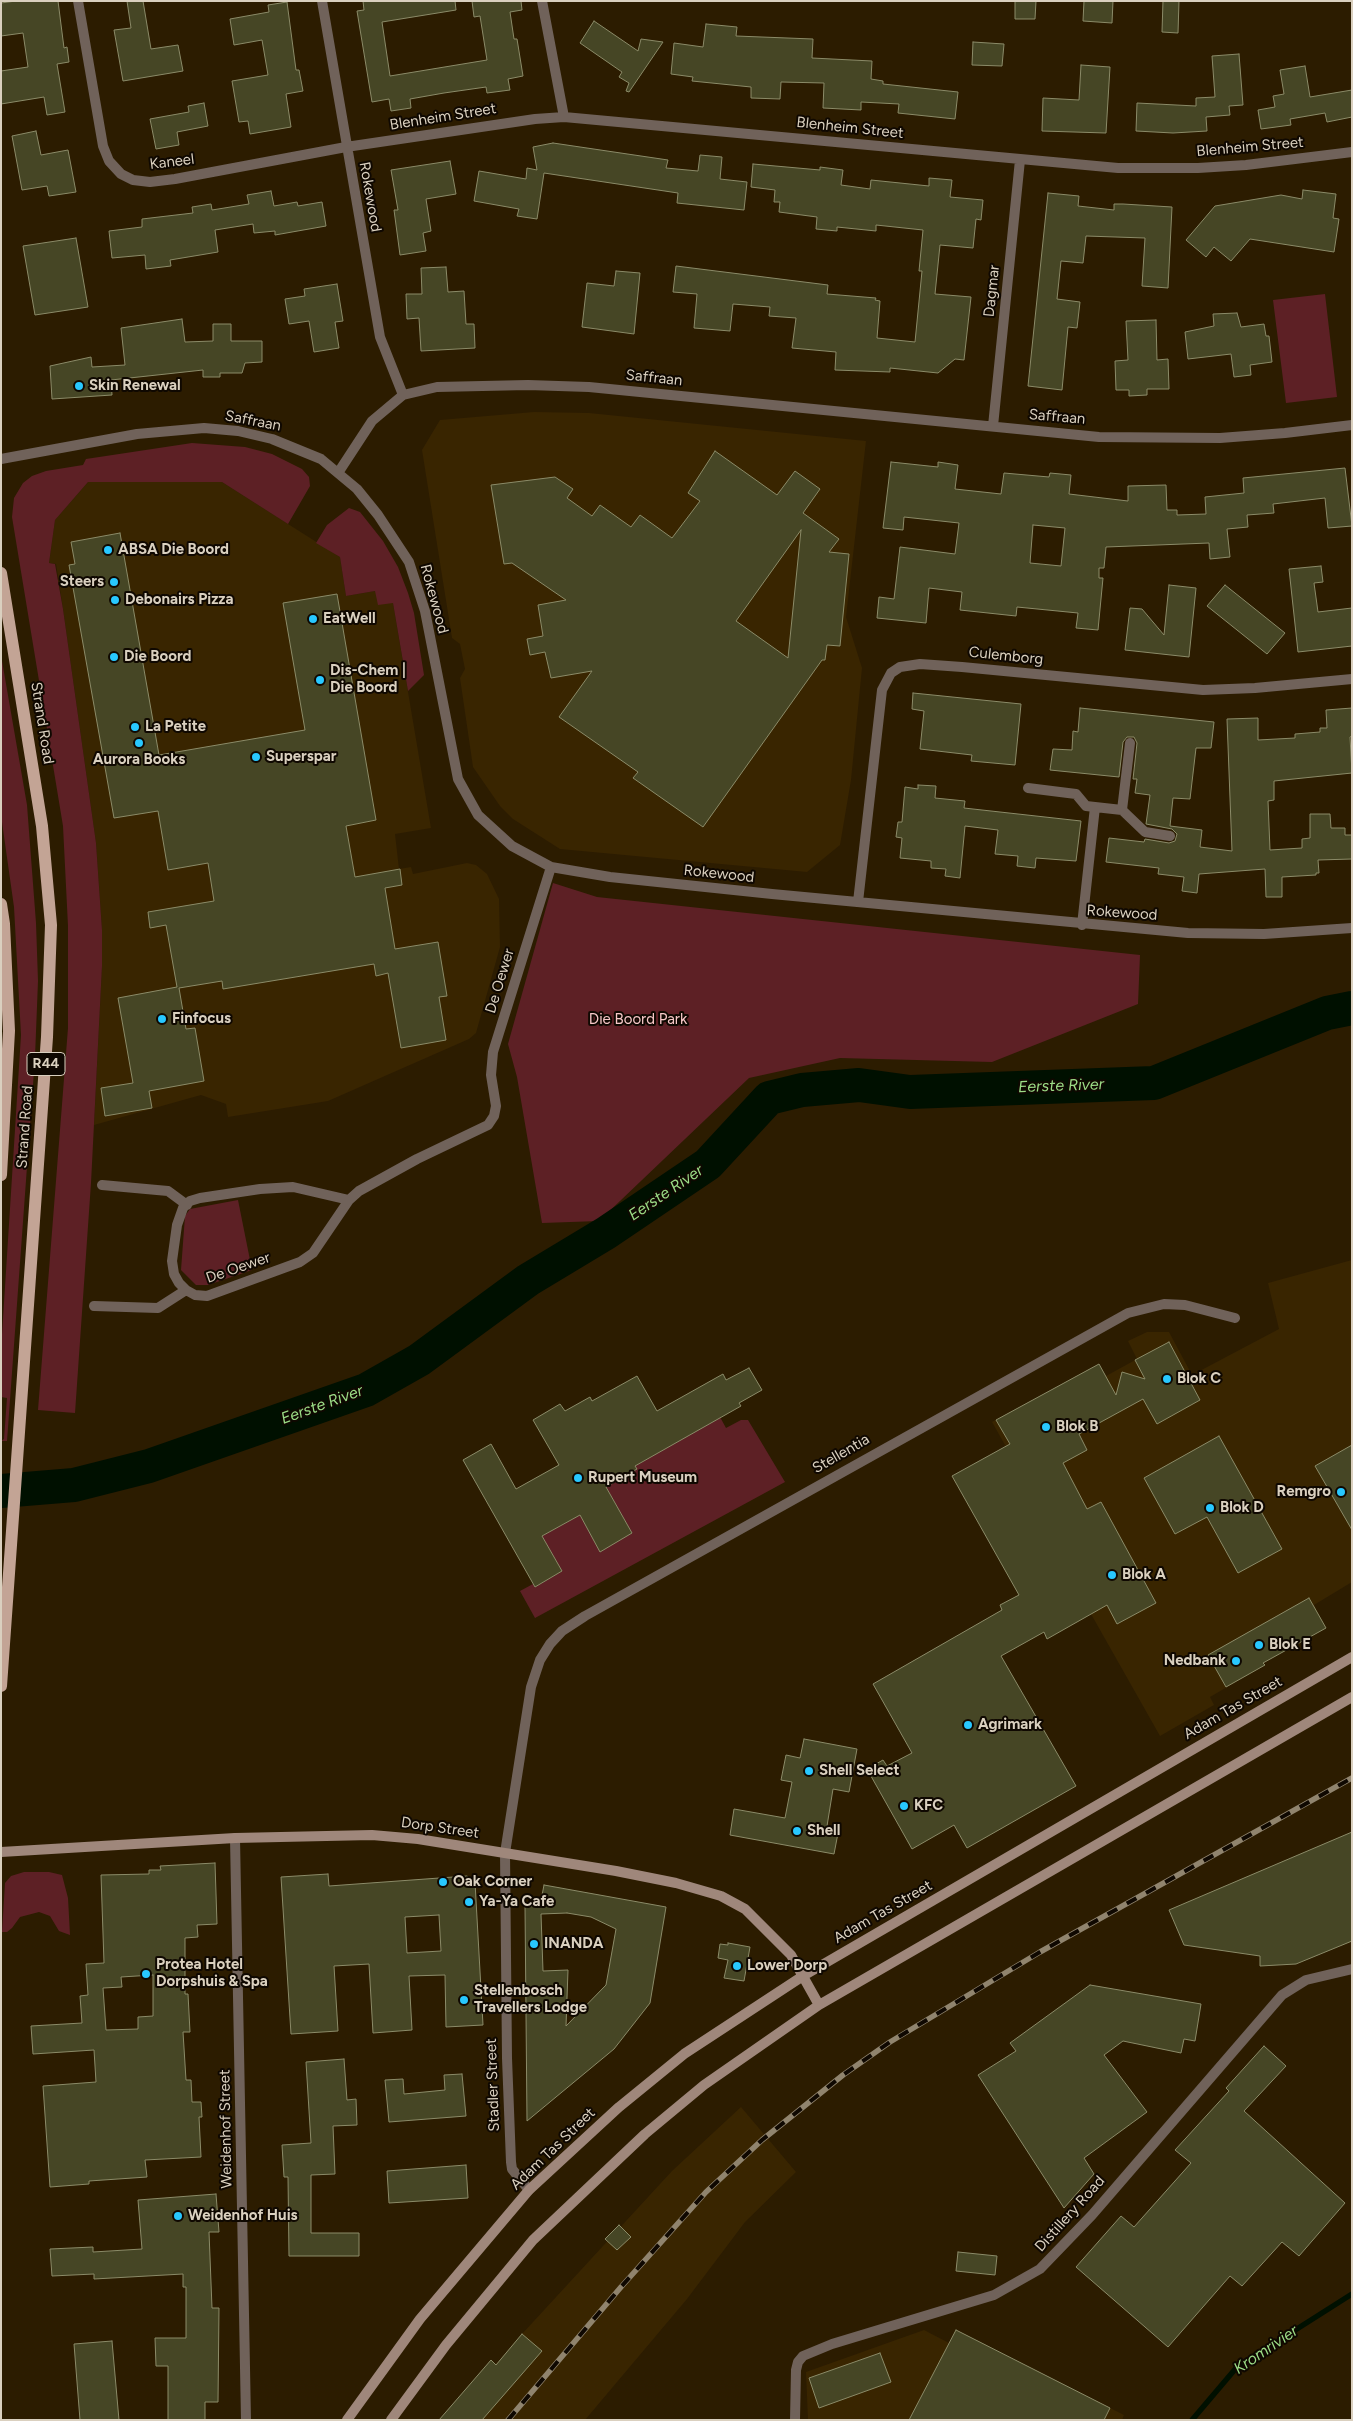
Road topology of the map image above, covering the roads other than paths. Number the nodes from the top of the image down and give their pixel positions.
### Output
1 (78, 1) edge
2 (322, 1) edge
3 (542, 1) edge
4 (564, 116) junction
5 (346, 147) junction
6 (1352, 152) edge
7 (1020, 160) junction
8 (403, 395) junction
9 (1352, 425) edge
10 (993, 426) junction
11 (1, 460) edge
12 (338, 473) junction
13 (1, 573) edge
14 (1352, 679) edge
15 (1130, 743) dead end
16 (1028, 788) dead end
17 (1095, 807) junction
18 (1122, 810) junction
19 (1170, 836) dead end
20 (551, 867) junction
21 (858, 902) junction
22 (1, 904) edge
23 (1082, 925) junction
24 (1352, 928) edge
25 (1, 1175) edge
26 (102, 1185) dead end
27 (348, 1200) junction
28 (187, 1205) junction
29 (186, 1290) junction
30 (94, 1306) dead end
31 (1235, 1318) dead end
32 (1352, 1657) edge
33 (1, 1686) edge
34 (1352, 1697) edge
35 (235, 1838) junction
36 (1, 1852) edge
37 (505, 1853) junction
38 (1352, 1968) edge
39 (803, 1976) junction
40 (819, 2005) junction
41 (529, 2190) junction
42 (246, 2420) edge
43 (347, 2420) edge
44 (391, 2420) edge
45 (795, 2420) edge

1 - 5 street, Kaneel
2 - 5 street, Rokewood
3 - 4 street
4 - 5 street, Blenheim Street
4 - 7 street, Blenheim Street
5 - 8 street, Rokewood
6 - 7 street, Blenheim Street
7 - 10 street, Dagmar
8 - 10 street, Saffraan
8 - 12 street, Saffraan
9 - 10 street, Saffraan
11 - 12 street, Saffraan
12 - 20 street, Rokewood
13 - 33 main road, Strand Road / R44
14 - 21 street, Culemborg
15 - 18 street
16 - 17 street
17 - 18 street
17 - 23 street
18 - 19 street
20 - 21 street, Rokewood
20 - 27 street, De Oewer
21 - 23 street, Rokewood
22 - 25 main road, Strand Road / R44
23 - 24 street, Rokewood
26 - 28 street
27 - 28 street
27 - 29 street, De Oewer
28 - 29 street
29 - 30 street
31 - 37 street, Stellentia
32 - 39 main road, Adam Tas Street
34 - 40 main road
35 - 36 main road, Dorp Street
35 - 37 main road, Dorp Street
35 - 42 street, Weidenhof Street
37 - 39 main road, Dorp Street
37 - 41 street, Stadler Street
38 - 45 street, Distillery Road
39 - 40 main road, Dorp Street
39 - 41 main road, Adam Tas Street
40 - 44 main road
41 - 43 main road, Adam Tas Street

